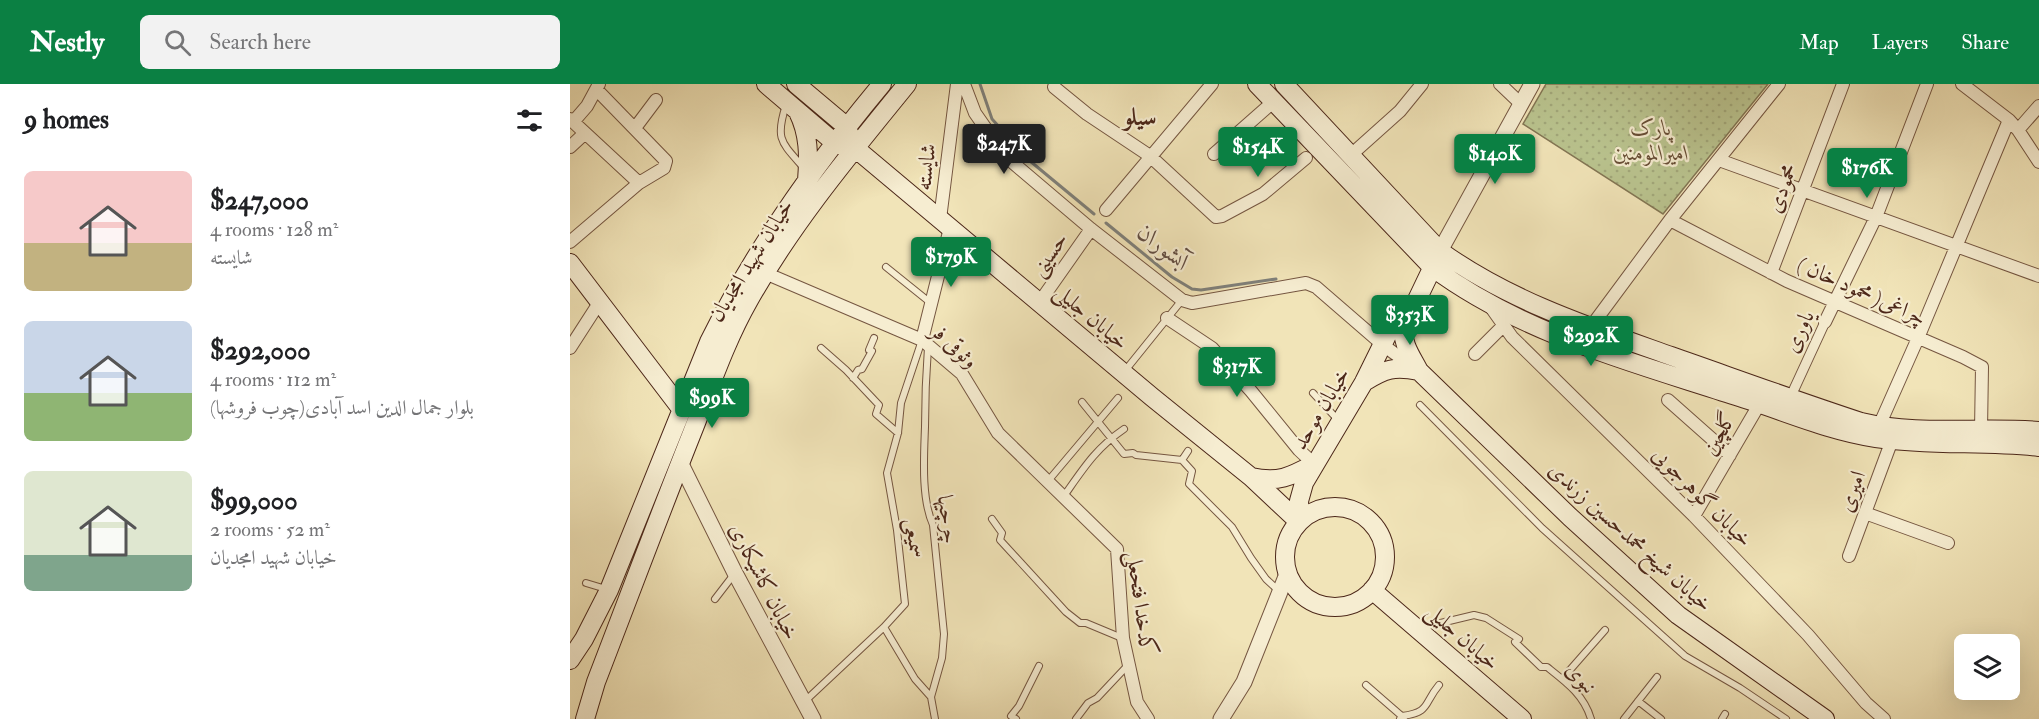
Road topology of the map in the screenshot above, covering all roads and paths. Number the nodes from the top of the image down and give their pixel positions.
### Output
1 (766, 84) edge
2 (796, 84) edge
3 (882, 84) edge
4 (907, 84) edge
5 (957, 84) edge
6 (964, 84) edge
7 (1212, 84) edge
8 (1257, 84) edge
9 (1284, 84) edge
10 (1422, 84) edge
11 (1500, 84) edge
12 (1532, 84) edge
13 (1779, 84) edge
14 (1843, 84) edge
15 (1927, 84) edge
16 (1962, 84) edge
17 (598, 87) edge
18 (1054, 87) dead end
19 (656, 100) dead end
20 (1273, 102) junction
21 (1521, 104) junction
22 (792, 106) junction
23 (2039, 106) edge
24 (572, 120) edge
25 (2009, 120) junction
26 (847, 127) junction
27 (635, 128) junction
28 (2018, 130) junction
29 (584, 134) junction
30 (835, 143) junction
31 (570, 147) edge
32 (855, 148) junction
33 (1215, 154) dead end
34 (1352, 154) junction
35 (1150, 156) junction
36 (1306, 158) dead end
37 (1719, 160) junction
38 (2039, 162) edge
39 (808, 176) junction
40 (639, 183) junction
41 (1803, 190) junction
42 (1106, 210) dead end
43 (1876, 217) junction
44 (1670, 220) junction
45 (945, 224) junction
46 (1091, 229) junction
47 (570, 242) edge
48 (1956, 246) junction
49 (1433, 255) junction
50 (570, 263) edge
51 (886, 267) dead end
52 (765, 273) junction
53 (1771, 273) junction
54 (2039, 276) edge
55 (1182, 300) junction
56 (1835, 302) junction
57 (599, 303) junction
58 (1039, 303) junction
59 (932, 305) junction
60 (1489, 305) junction
61 (1167, 318) junction
62 (1825, 322) joint
63 (1503, 325) junction
64 (1590, 328) junction
65 (874, 338) dead end
66 (1918, 338) junction
67 (925, 342) junction
68 (1383, 345) junction
69 (570, 348) edge
70 (821, 348) dead end
71 (1475, 354) dead end
72 (1419, 371) junction
73 (1123, 373) junction
74 (853, 378) junction
75 (1364, 382) junction
76 (1313, 393) dead end
77 (1118, 398) dead end
78 (1790, 398) junction
79 (1668, 400) dead end
80 (1082, 402) dead end
81 (1760, 403) junction
82 (1420, 405) dead end
83 (682, 410) junction
84 (1099, 421) junction
85 (1340, 422) junction
86 (1879, 426) junction
87 (1124, 429) dead end
88 (1981, 430) junction
89 (898, 433) junction
90 (1112, 437) junction
91 (2031, 438) edge
92 (1892, 440) junction
93 (1188, 451) dead end
94 (1730, 455) junction
95 (1182, 460) junction
96 (680, 462) junction
97 (1314, 464) junction
98 (1251, 477) junction
99 (1048, 481) junction
100 (1063, 496) junction
101 (1865, 513) junction
102 (1694, 516) junction
103 (992, 519) dead end
104 (1299, 521) junction
105 (1948, 543) dead end
106 (1849, 556) dead end
107 (735, 573) junction
108 (1287, 574) junction
109 (586, 583) dead end
110 (609, 590) junction
111 (1372, 590) junction
112 (1280, 593) junction
113 (715, 599) dead end
114 (884, 627) junction
115 (1417, 628) junction
116 (1605, 630) dead end
117 (1123, 638) junction
118 (570, 660) edge
119 (1129, 664) junction
120 (1039, 666) dead end
121 (1657, 677) dead end
122 (1562, 679) junction
123 (596, 682) junction
124 (1366, 685) dead end
125 (1439, 685) dead end
126 (931, 697) junction
127 (1638, 701) junction
128 (804, 703) junction
129 (570, 713) edge
130 (1223, 718) edge
131 (1402, 718) edge
132 (585, 719) edge
133 (813, 719) edge
134 (935, 719) edge
135 (1016, 719) edge
136 (1076, 719) edge
137 (1149, 719) edge
138 (1522, 719) edge
139 (1591, 719) edge
140 (1624, 719) edge
141 (1661, 719) edge
142 (1786, 719) edge
143 (1825, 719) edge
144 (1884, 719) edge

1 - 22 main road
2 - 26 main road
3 - 26 main road, خیابان شهید امجدیان
4 - 32 main road, خیابان شهید امجدیان
5 - 45 street, شایسته
6 - 46 street
7 - 35 street
8 - 20 main road
9 - 34 main road
10 - 34 street
11 - 21 street
12 - 21 street
13 - 37 street
14 - 41 street, محمودی
15 - 43 street, یاوری
16 - 25 street
17 - 24 street
17 - 27 street
18 - 35 street
19 - 27 street
20 - 33 street
20 - 49 main road
21 - 49 street
22 - 30 main road
22 - 39 main road
22 - 39 lane
23 - 28 street
24 - 29 street
25 - 28 street
25 - 48 street
26 - 30 main road, خیابان شهید امجدیان
26 - 32 main road
27 - 40 street
28 - 38 street
29 - 31 street
29 - 40 street
30 - 32 main road
30 - 39 main road, خیابان شهید امجدیان
32 - 45 main road, خیابان جلیلی
32 - 52 main road, خیابان شهید امجدیان
34 - 49 main road
35 - 36 street
35 - 42 street
37 - 41 street
37 - 44 street
39 - 83 main road, خیابان شهید امجدیان
40 - 47 street
41 - 43 street
41 - 53 street, محمودی
43 - 48 street
43 - 56 street, یاوری
44 - 53 street, چراغی( محمود خان )
44 - 64 street
45 - 58 main road, خیابان جلیلی
45 - 59 street, شایسته
46 - 55 street
46 - 58 street, حسینی
48 - 54 street
48 - 66 street
49 - 60 main road
49 - 64 main road
49 - 68 main road, خیابان موحد
49 - 72 main road, خیابان شیخ محمدحسین زرندی
50 - 57 main road
51 - 59 lane
52 - 67 street, وثوقی فر
52 - 96 main road, خیابان شهید امجدیان
53 - 56 street, چراغی( محمود خان )
55 - 61 lane
55 - 68 street
56 - 62 street, یاوری
56 - 66 street, چراغی( محمود خان )
57 - 69 street
57 - 83 main road
58 - 73 main road, خیابان جلیلی
59 - 67 street, شایسته
60 - 63 street, خیابان گوهرجویی
60 - 81 main road
61 - 73 lane
61 - 97 street
62 - 78 street, یاوری
63 - 71 street
63 - 102 street, خیابان گوهرجویی
64 - 78 main road
65 - 74 lane
66 - 86 street
66 - 88 street, چراغی( محمود خان )
67 - 89 lane, سمیعی
67 - 99 street, وثوقی فر
67 - 126 lane, چرچیها
68 - 72 street
68 - 75 main road, خیابان موحد
70 - 74 lane
72 - 75 main road
72 - 143 main road, خیابان شیخ محمدحسین زرندی
73 - 98 main road, خیابان جلیلی
74 - 89 lane
75 - 85 main road, خیابان موحد
76 - 85 lane
77 - 84 lane
78 - 86 main road
79 - 94 street
80 - 84 lane
81 - 92 main road
81 - 94 street, گلچین
82 - 142 lane
83 - 110 main road, خیابان شهید امجدیان
84 - 90 lane
84 - 99 lane
85 - 97 main road, خیابان موحد
86 - 88 main road
87 - 90 lane
88 - 91 main road
89 - 114 lane, سمیعی
90 - 95 lane
90 - 100 lane
91 - 92 main road
92 - 101 street, امیری
93 - 95 lane
94 - 102 street, گلچین
95 - 112 lane
96 - 107 street, خیابان کاشیکاری
96 - 123 main road, خیابان شهید امجدیان
97 - 98 main road
97 - 104 main road, خیابان موحد
98 - 104 main road, خیابان جلیلی
99 - 100 street, کدخدا فتحعلی
100 - 117 street, کدخدا فتحعلی
101 - 105 street
101 - 106 street, امیری
102 - 144 street, خیابان گوهرجویی
103 - 117 lane
104 - 108 main road
104 - 111 main road
107 - 113 lane
107 - 128 street, خیابان کاشیکاری
108 - 111 main road
108 - 112 street
109 - 110 lane
110 - 118 main road, خیابان شهید امجدیان
111 - 115 main road, خیابان جلیلی
112 - 130 street
114 - 126 lane
114 - 128 lane, سمیعی
115 - 122 lane, نبوی
115 - 138 main road, خیابان جلیلی
116 - 122 lane
117 - 119 street, کدخدا فتحعلی
119 - 136 lane
119 - 137 street, کدخدا فتحعلی
120 - 135 lane
121 - 127 lane
122 - 139 lane, نبوی
123 - 129 main road
123 - 132 main road, خیابان شهید امجدیان
124 - 131 lane
125 - 131 lane
126 - 134 lane
127 - 140 lane
127 - 141 lane
128 - 133 street, خیابان کاشیکاری

